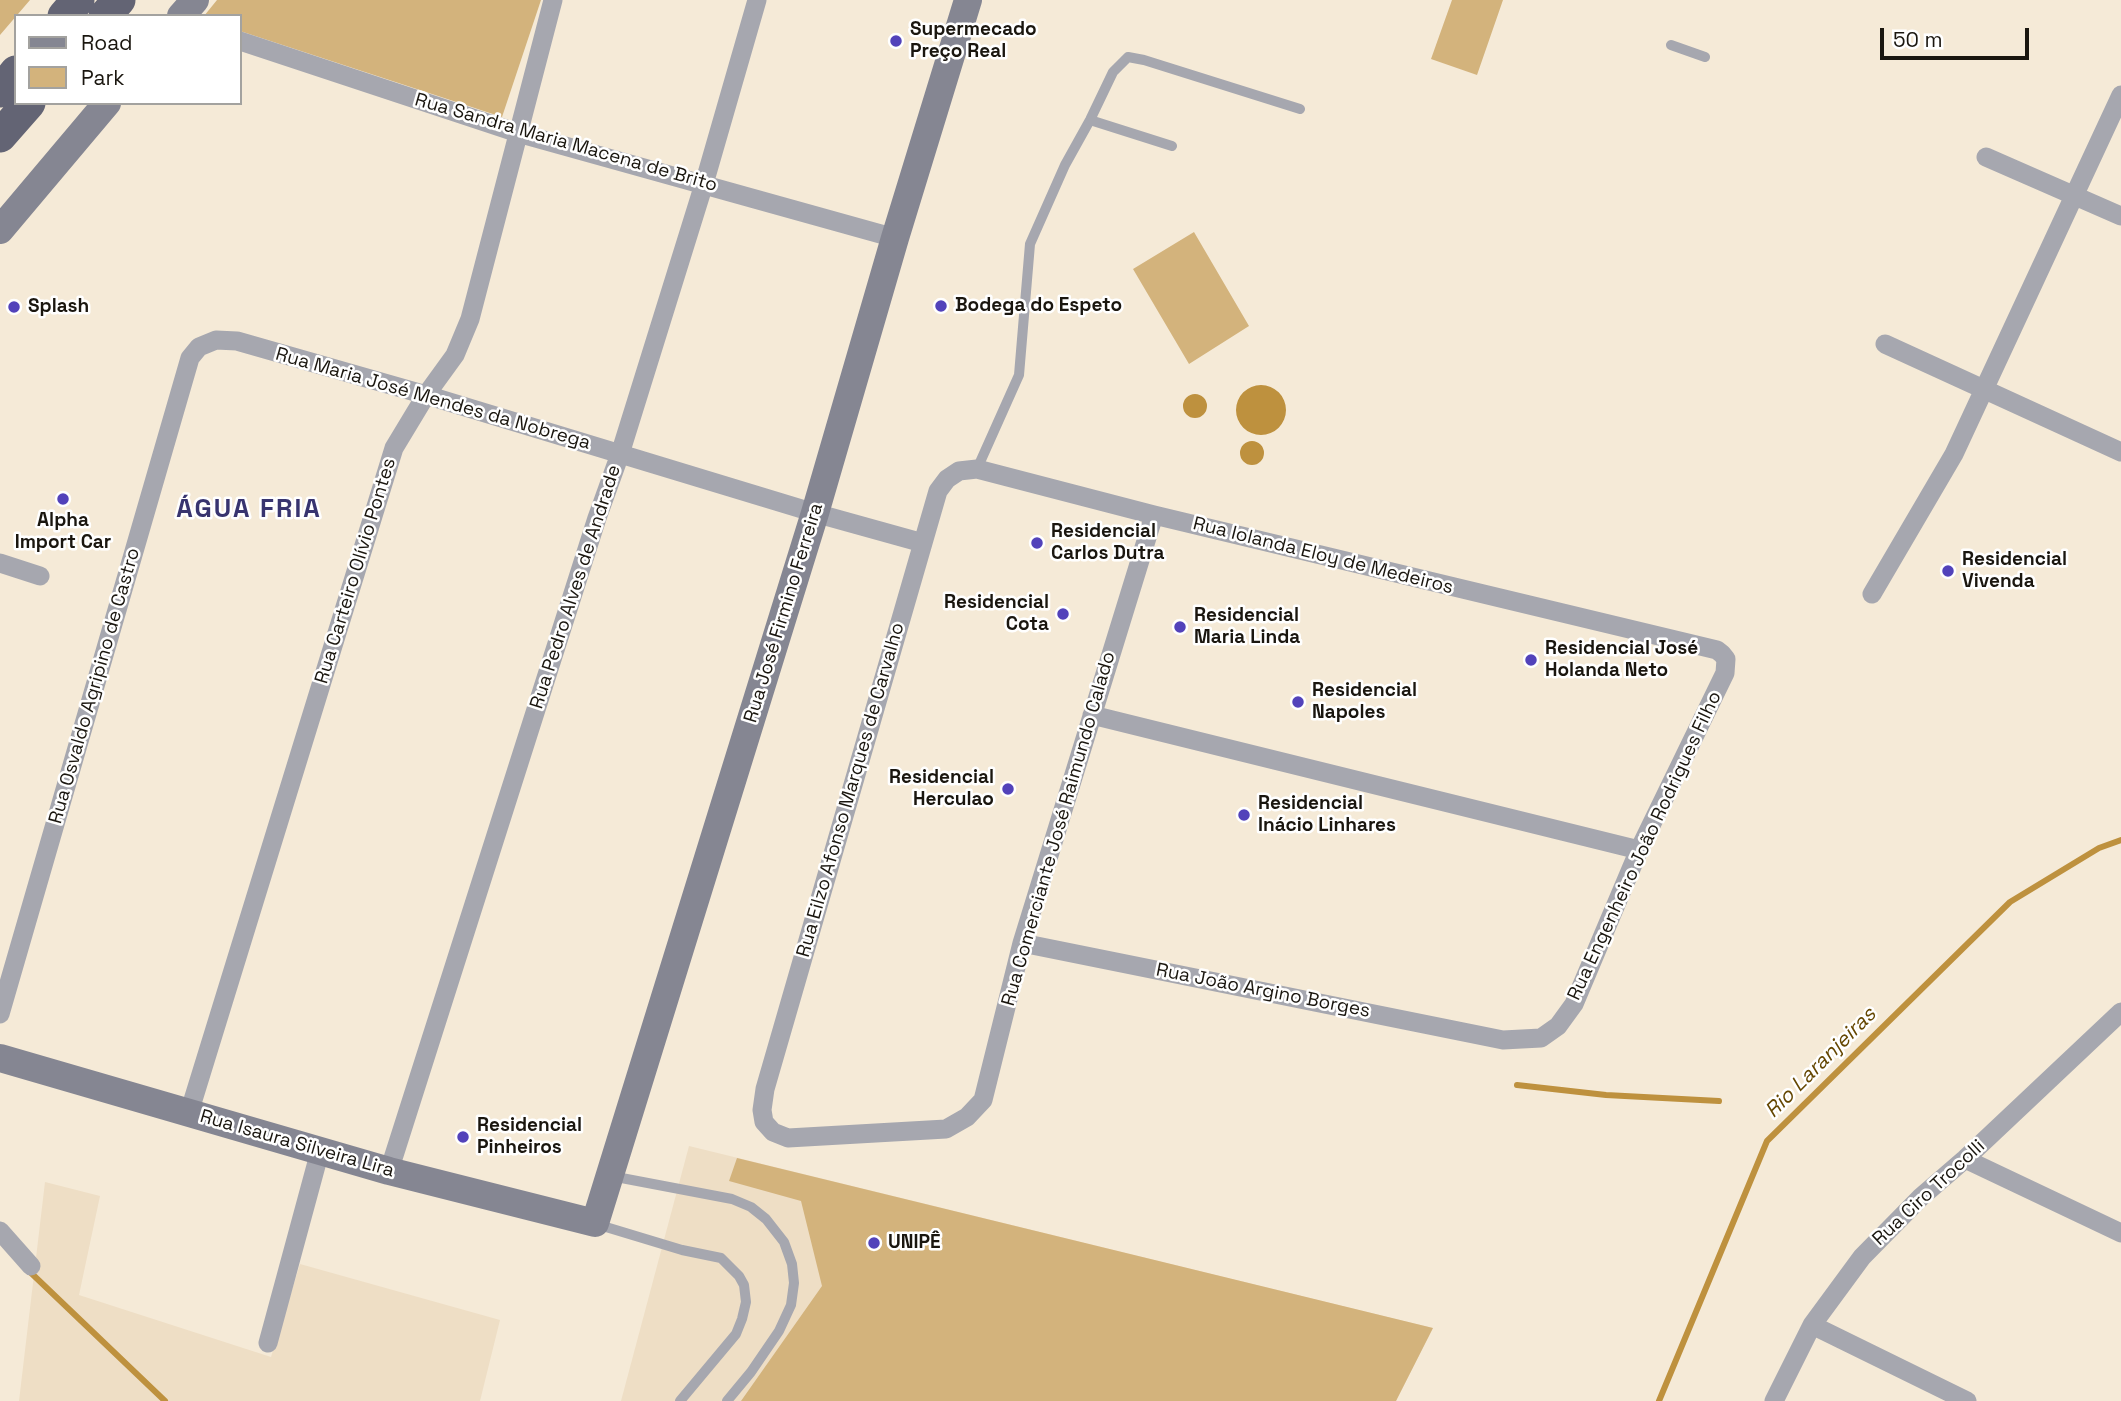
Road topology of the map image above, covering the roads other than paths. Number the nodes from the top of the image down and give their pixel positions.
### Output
1 (78, 0) edge
2 (119, 0) edge
3 (195, 0) edge
4 (553, 0) edge
5 (757, 0) edge
6 (968, 0) edge
7 (66, 14) edge
8 (107, 14) edge
9 (183, 14) edge
10 (242, 42) edge
11 (1671, 45) dead end
12 (1705, 57) dead end
13 (14, 74) edge
14 (0, 90) edge
15 (2121, 95) edge
16 (27, 105) edge
17 (105, 105) edge
18 (1300, 109) dead end
19 (1090, 120) junction
20 (517, 133) junction
21 (0, 136) edge
22 (1172, 146) dead end
23 (1986, 157) dead end
24 (704, 184) junction
25 (2074, 195) junction
26 (2121, 216) edge
27 (0, 230) edge
28 (895, 238) junction
29 (1885, 344) dead end
30 (190, 358) joint
31 (1984, 388) junction
32 (426, 395) junction
33 (2121, 452) edge
34 (620, 454) junction
35 (977, 469) junction
36 (815, 513) junction
37 (1154, 515) junction
38 (923, 543) junction
39 (0, 563) edge
40 (40, 576) dead end
41 (1872, 594) dead end
42 (1717, 650) joint
43 (1092, 715) junction
44 (1639, 850) junction
45 (1022, 943) junction
46 (2121, 1012) edge
47 (0, 1014) edge
48 (1503, 1040) joint
49 (0, 1058) edge
50 (189, 1113) junction
51 (946, 1129) joint
52 (320, 1151) junction
53 (1965, 1159) junction
54 (389, 1171) junction
55 (611, 1176) junction
56 (595, 1223) junction
57 (0, 1231) edge
58 (2121, 1233) edge
59 (31, 1266) dead end
60 (1812, 1325) junction
61 (268, 1343) dead end
62 (680, 1401) edge
63 (727, 1401) edge
64 (1773, 1401) edge
65 (1967, 1401) edge

1 - 7 highway
2 - 8 highway
3 - 9 main road
4 - 20 street, Rua Carteiro Olívio Pontes
5 - 24 street, Rua Pedro Alves de Andrade
6 - 28 main road, Rua José Firmino Ferreira
10 - 20 street, Rua Sandra Maria Macena de Brito
11 - 12 lane
13 - 14 highway
15 - 25 street
16 - 21 highway
17 - 27 main road
18 - 19 lane
19 - 22 lane
19 - 35 lane
20 - 24 street, Rua Sandra Maria Macena de Brito
20 - 32 street, Rua Carteiro Olívio Pontes
23 - 25 street
24 - 28 street, Rua Sandra Maria Macena de Brito
24 - 34 street, Rua Pedro Alves de Andrade
25 - 26 street
25 - 31 street
28 - 36 main road, Rua José Firmino Ferreira
29 - 31 street
30 - 32 street, Rua Maria José Mendes da Nobrega
30 - 47 street, Rua Osvaldo Agripino de Castro
31 - 33 street
31 - 41 street
32 - 34 street, Rua Maria José Mendes da Nobrega
32 - 50 street, Rua Carteiro Olívio Pontes
34 - 36 street, Rua Maria José Mendes da Nobrega
34 - 54 street, Rua Pedro Alves de Andrade
35 - 37 street, Rua Iolanda Eloy de Medeiros
35 - 38 street, Rua Eilzo Afonso Marques de Carvalho
36 - 38 street, Rua Maria José Mendes da Nobrega
36 - 55 main road, Rua José Firmino Ferreira
37 - 42 street, Rua Iolanda Eloy de Medeiros
37 - 43 street, Rua Comerciante José Raimundo Calado
38 - 51 street, Rua Eilzo Afonso Marques de Carvalho
39 - 40 street
42 - 44 street, Rua Engenheiro João Rodrigues Filho
43 - 44 street
43 - 45 street, Rua Comerciante José Raimundo Calado
44 - 48 street, Rua Engenheiro João Rodrigues Filho
45 - 48 street, Rua João Argino Borges
45 - 51 street, Rua Comerciante José Raimundo Calado
46 - 53 street, Rua Ciro Trocolli
49 - 50 main road, Rua Isaura Silveira Lira
50 - 52 main road, Rua Isaura Silveira Lira
52 - 54 main road, Rua Isaura Silveira Lira
52 - 61 street
53 - 58 street
53 - 60 street, Rua Ciro Trocolli
54 - 56 main road, Rua Isaura Silveira Lira
55 - 56 main road, Rua José Firmino Ferreira
55 - 63 lane
56 - 62 lane
57 - 59 street
60 - 64 street, Rua Ciro Trocolli
60 - 65 street

